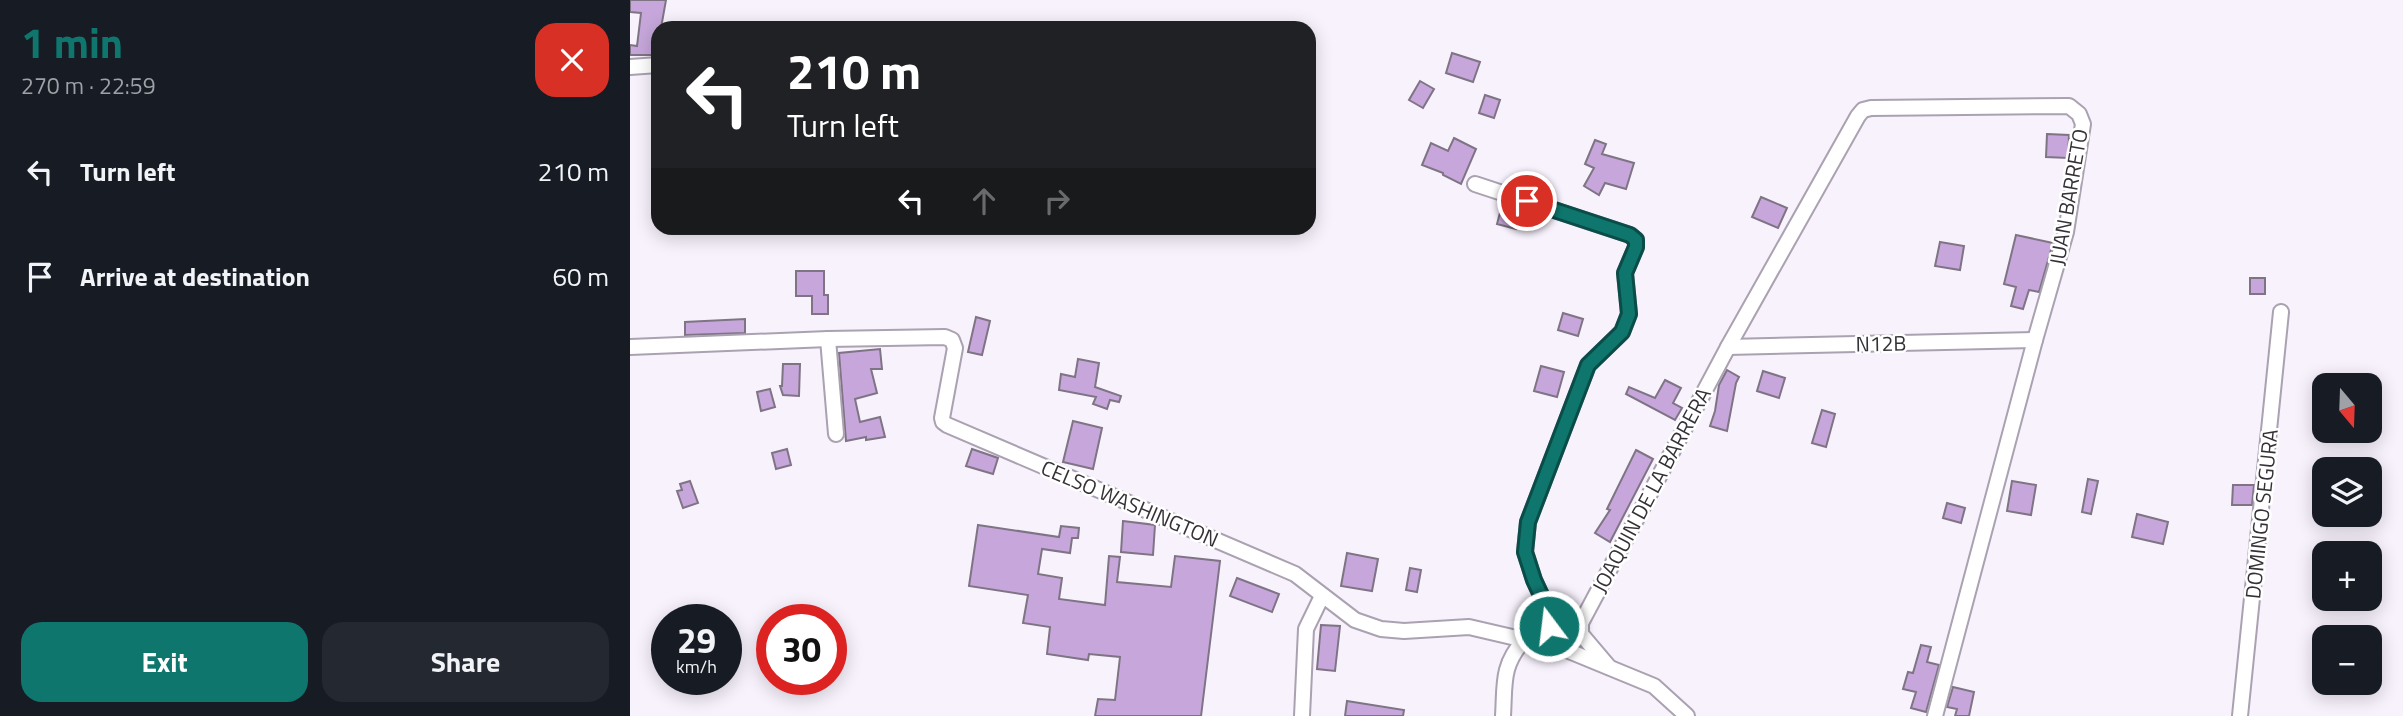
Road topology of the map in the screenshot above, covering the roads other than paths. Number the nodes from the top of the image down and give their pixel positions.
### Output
1 (651, 66) edge
2 (630, 67) edge
3 (1475, 184) dead end
4 (2281, 312) dead end
5 (828, 339) junction
6 (2035, 340) junction
7 (630, 347) edge
8 (1728, 347) junction
9 (836, 434) dead end
10 (1322, 596) junction
11 (1524, 640) junction
12 (1541, 644) junction
13 (1609, 667) junction
14 (1302, 716) edge
15 (1503, 716) edge
16 (1687, 716) edge
17 (1935, 716) edge
18 (2240, 716) edge

1 - 2 street
3 - 12 street
4 - 18 street, DOMINGO SEGURA
5 - 7 street, CELSO WASHINGTON
5 - 9 street
5 - 10 street, CELSO WASHINGTON
6 - 8 street, N12B
6 - 8 street, JUAN BARRETO
6 - 17 street, JUAN BARRETO
8 - 13 street, JOAQUIN DE LA BARRERA
10 - 11 street, CELSO WASHINGTON
10 - 14 street
11 - 12 street, CELSO WASHINGTON
11 - 15 street
12 - 13 street, CELSO WASHINGTON
13 - 16 street, CELSO WASHINGTON

